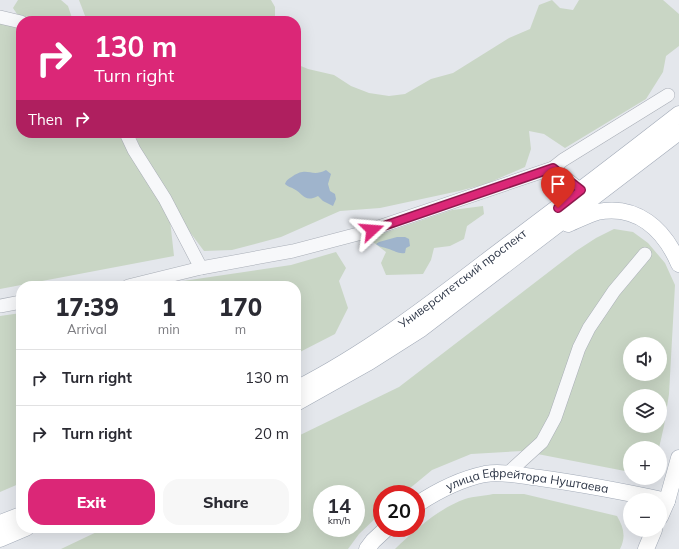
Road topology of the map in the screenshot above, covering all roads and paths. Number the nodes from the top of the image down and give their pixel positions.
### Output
1 (0, 17) edge
2 (16, 21) edge
3 (668, 95) dead end
4 (679, 114) edge
5 (679, 132) edge
6 (128, 138) edge
7 (553, 168) junction
8 (581, 190) junction
9 (543, 236) junction
10 (645, 254) dead end
11 (679, 264) edge
12 (201, 268) junction
13 (148, 281) edge
14 (16, 303) edge
15 (0, 306) edge
16 (301, 386) edge
17 (301, 400) edge
18 (679, 458) edge
19 (508, 473) junction
20 (629, 493) edge
21 (425, 500) edge
22 (667, 501) edge
23 (16, 517) edge
24 (0, 523) edge
25 (16, 532) edge
26 (377, 537) edge
27 (651, 537) edge
28 (0, 539) edge
29 (367, 549) edge
30 (646, 549) edge

1 - 2 lane
3 - 7 lane
4 - 8 main road, Университетский проспект
5 - 9 main road, Университетский проспект
6 - 12 lane
7 - 8 lane
7 - 12 lane
8 - 16 main road, Университетский проспект
9 - 11 main road
9 - 17 main road, Университетский проспект
10 - 19 lane
12 - 13 lane
14 - 15 lane
18 - 22 main road
19 - 20 main road, улица Ефрейтора Нуштаева
19 - 21 main road, улица Ефрейтора Нуштаева
23 - 24 main road
25 - 28 main road
26 - 29 main road
27 - 30 main road

